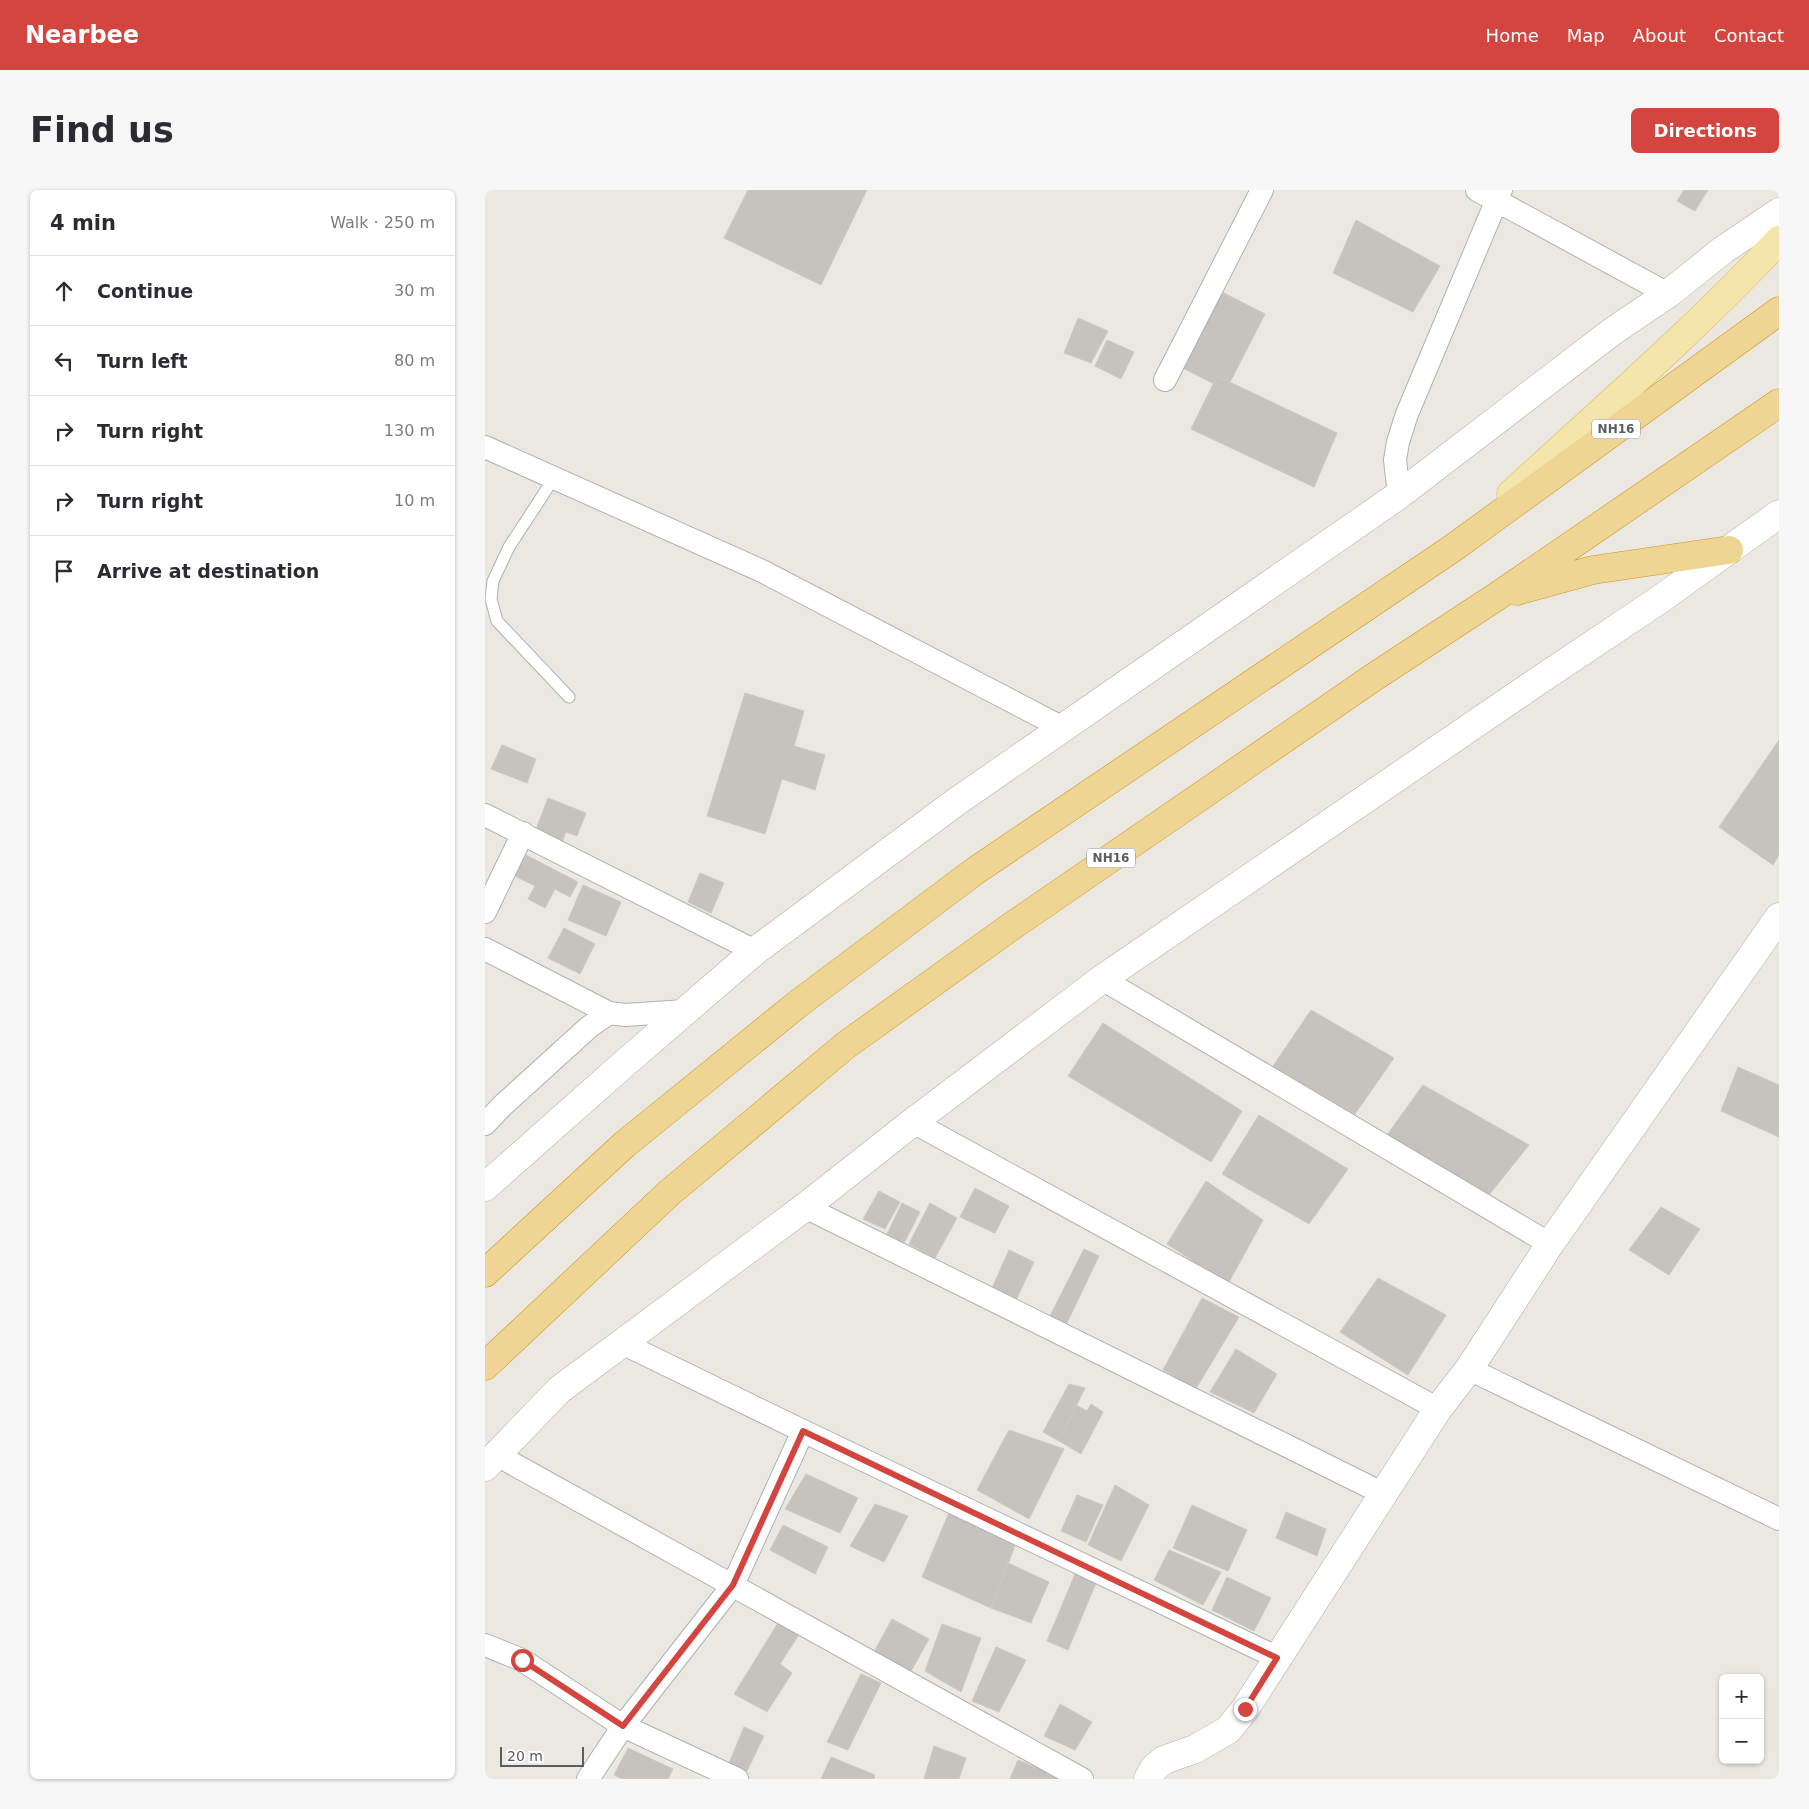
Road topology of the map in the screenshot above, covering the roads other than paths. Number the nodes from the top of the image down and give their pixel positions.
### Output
1 (1262, 190) edge
2 (1491, 193) edge
3 (1779, 212) edge
4 (1779, 240) edge
5 (1668, 294) junction
6 (1779, 311) edge
7 (1165, 380) dead end
8 (1779, 403) edge
9 (485, 447) edge
10 (554, 478) junction
11 (1399, 495) junction
12 (1779, 514) edge
13 (1453, 548) junction
14 (1729, 550) junction
15 (1495, 597) junction
16 (569, 696) dead end
17 (1063, 728) junction
18 (485, 815) edge
19 (523, 833) junction
20 (485, 912) edge
21 (1779, 917) edge
22 (485, 948) edge
23 (755, 951) junction
24 (1102, 979) junction
25 (685, 1011) junction
26 (609, 1013) junction
27 (913, 1122) junction
28 (485, 1124) edge
29 (485, 1187) edge
30 (805, 1207) junction
31 (1551, 1244) junction
32 (485, 1273) edge
33 (622, 1343) junction
34 (485, 1366) edge
35 (1469, 1369) junction
36 (1438, 1409) junction
37 (803, 1431) junction
38 (491, 1461) edge
39 (1384, 1494) junction
40 (1779, 1519) edge
41 (733, 1585) junction
42 (485, 1645) edge
43 (1277, 1658) junction
44 (623, 1726) junction
45 (588, 1779) edge
46 (737, 1779) edge
47 (1082, 1779) edge
48 (1148, 1779) edge

1 - 7 street
2 - 5 street
2 - 11 street
3 - 5 street
4 - 13 main road
5 - 11 street
6 - 13 highway, NH16
8 - 15 highway, NH16
9 - 10 street
10 - 16 lane
10 - 17 street
11 - 17 street
12 - 14 street
13 - 32 highway, NH16
14 - 15 highway
14 - 24 street
15 - 34 highway, NH16
17 - 23 street
18 - 19 street
19 - 20 street
19 - 23 street
21 - 31 street
22 - 26 street
23 - 25 street
24 - 27 street
24 - 31 street
25 - 26 street
25 - 29 street
26 - 28 street
27 - 30 street
27 - 36 street
30 - 33 street
30 - 39 street
31 - 35 street
33 - 37 street
33 - 38 street
35 - 36 street
35 - 40 street
36 - 39 street
37 - 41 street
37 - 43 street
38 - 41 street
39 - 43 street
41 - 44 street
41 - 47 street
42 - 44 street
43 - 48 street
44 - 45 street
44 - 46 street

